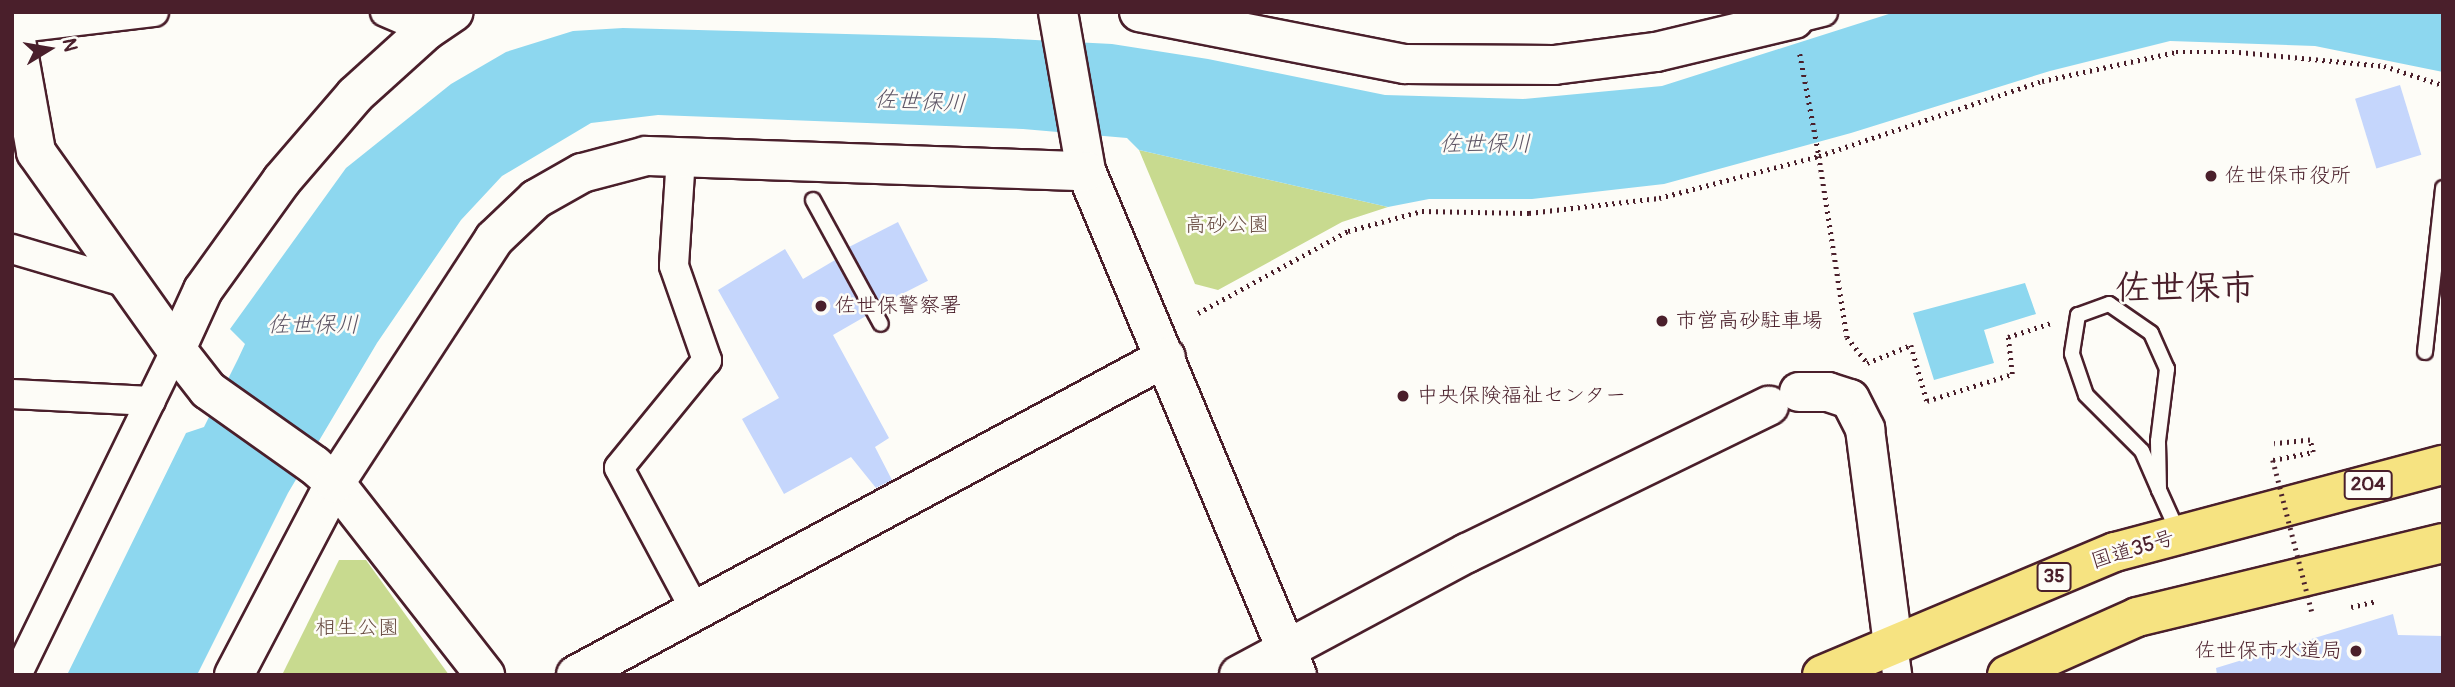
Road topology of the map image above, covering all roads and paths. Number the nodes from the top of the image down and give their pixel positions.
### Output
1 (154, 12) edge
2 (386, 12) edge
3 (1139, 12) edge
4 (1059, 19) edge
5 (440, 21) edge
6 (1802, 21) edge
7 (14, 25) edge
8 (2443, 85) edge
9 (1082, 154) junction
10 (1819, 156) junction
11 (681, 157) junction
12 (2443, 188) edge
13 (813, 200) dead end
14 (12, 249) edge
15 (130, 284) junction
16 (1198, 313) dead end
17 (2078, 315) junction
18 (881, 324) dead end
19 (176, 349) junction
20 (2425, 352) dead end
21 (1166, 357) junction
22 (12, 394) edge
23 (151, 401) junction
24 (2274, 444) dead end
25 (2443, 465) edge
26 (325, 474) junction
27 (2159, 490) junction
28 (2294, 505) joint
29 (2179, 535) junction
30 (2443, 543) edge
31 (695, 610) junction
32 (2313, 616) dead end
33 (1895, 660) edge
34 (1292, 662) edge
35 (17, 675) edge
36 (233, 675) edge
37 (485, 675) edge
38 (576, 675) edge
39 (1239, 675) edge
40 (1822, 675) edge
41 (2007, 675) edge

1 - 7 street
2 - 5 street
3 - 6 street
4 - 9 street
5 - 19 street
6 - 10 path
7 - 15 street
8 - 10 path
9 - 11 street
9 - 21 street
10 - 16 path
10 - 17 path
11 - 26 street
11 - 31 street
12 - 20 lane
13 - 18 lane
14 - 15 street
15 - 19 street
17 - 27 lane
17 - 27 lane
19 - 23 street
19 - 26 street
21 - 31 street
21 - 34 street
22 - 23 street
23 - 35 street
24 - 32 path, bridge
25 - 28 highway, 204
26 - 36 street
26 - 37 street
27 - 29 lane
28 - 29 highway, 国道35号 / 35
29 - 33 highway, 国道35号 / 35
30 - 41 highway
31 - 38 street
33 - 34 street
33 - 40 highway, 国道35号 / 35
34 - 39 street

